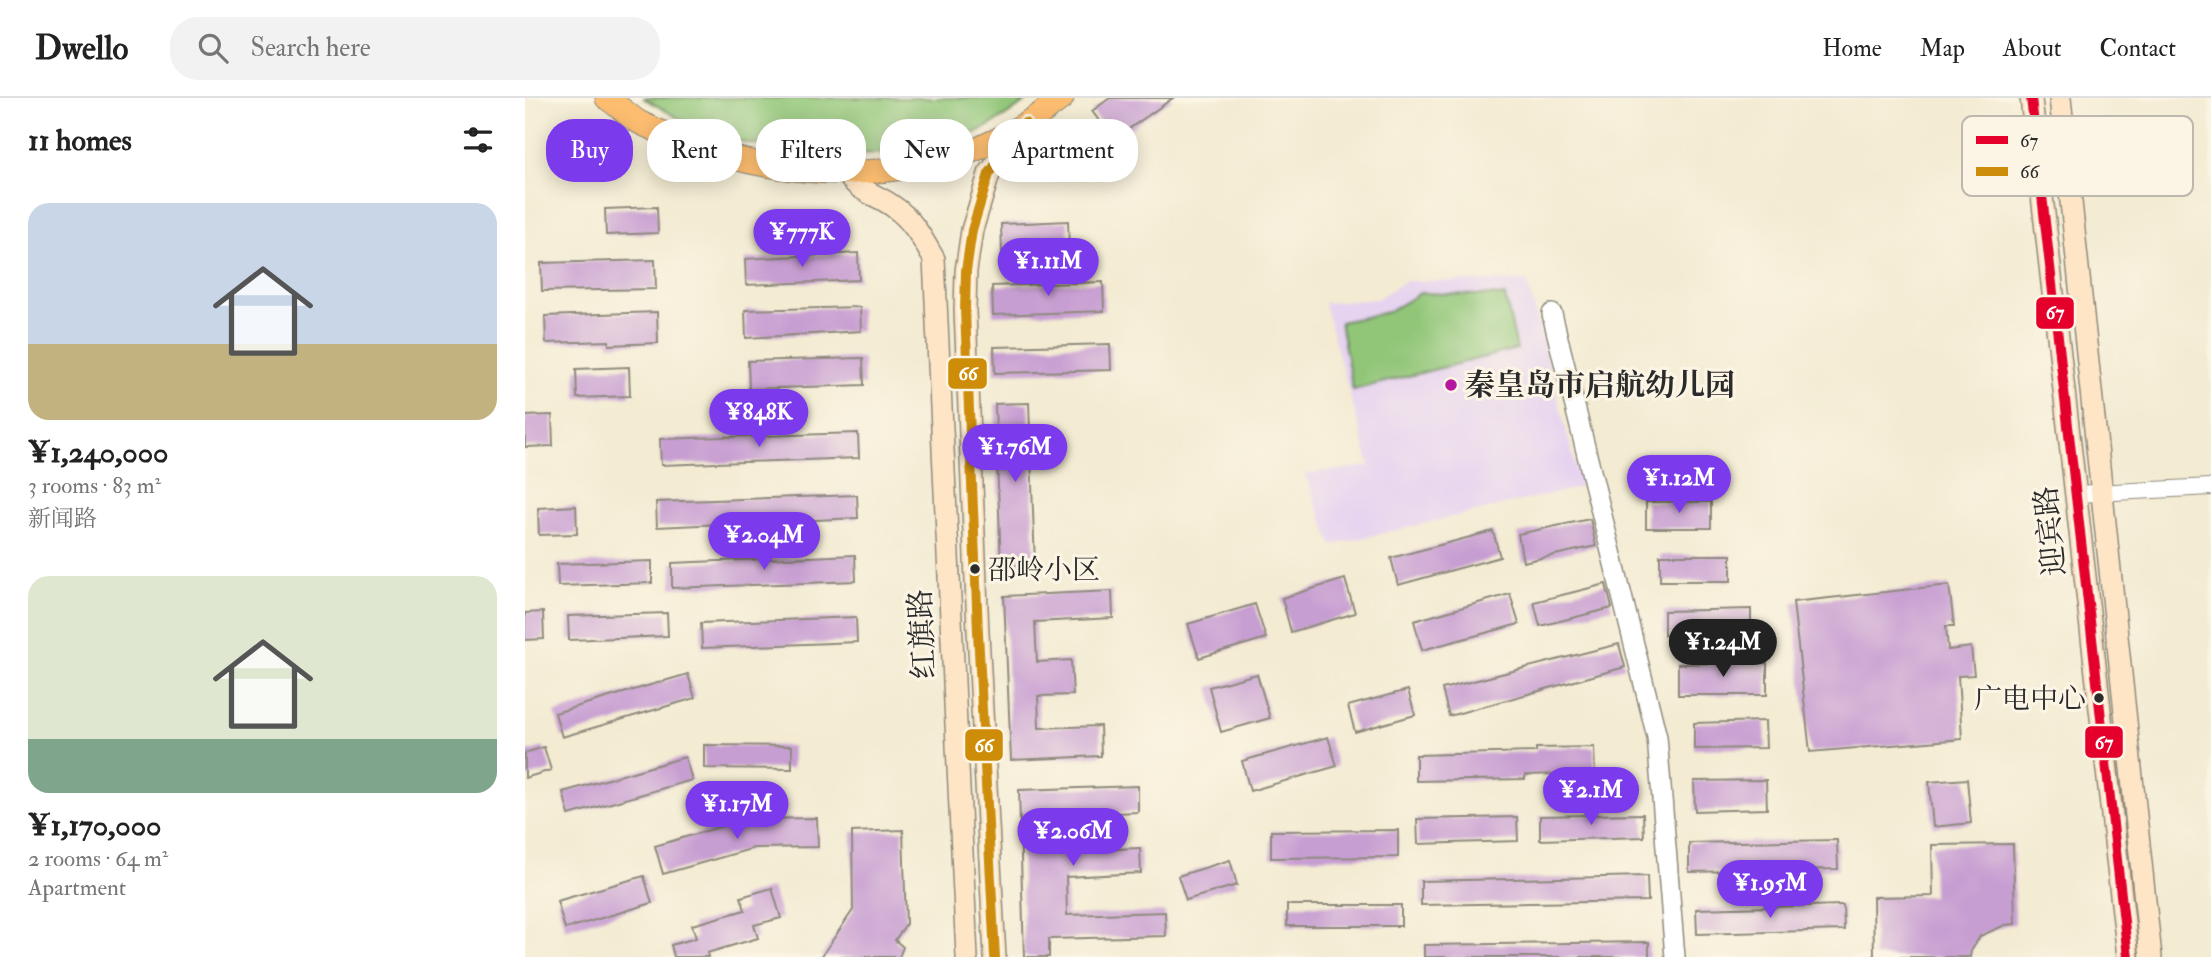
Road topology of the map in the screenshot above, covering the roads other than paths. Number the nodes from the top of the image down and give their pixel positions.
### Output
1 (607, 98) edge
2 (1062, 98) edge
3 (2031, 98) edge
4 (2060, 98) edge
5 (2033, 116) edge
6 (2062, 116) edge
7 (1031, 119) edge
8 (988, 143) edge
9 (756, 162) edge
10 (866, 170) edge
11 (988, 177) edge
12 (851, 182) edge
13 (2042, 196) edge
14 (2070, 196) edge
15 (1552, 314) dead end
16 (2211, 487) edge
17 (2100, 492) junction
18 (2076, 494) junction
19 (967, 957) edge
20 (995, 957) edge
21 (1675, 957) edge
22 (2128, 957) edge
23 (2151, 957) edge

1 - 9 main road
2 - 7 main road
3 - 5 main road, 迎宾路
4 - 6 main road, 迎宾路
8 - 10 main road
11 - 20 main road
12 - 19 main road, 红旗路
13 - 18 main road, 迎宾路
14 - 17 main road, 迎宾路
15 - 21 street
16 - 17 street
17 - 18 street
17 - 23 main road, 迎宾路
18 - 22 main road, 迎宾路

